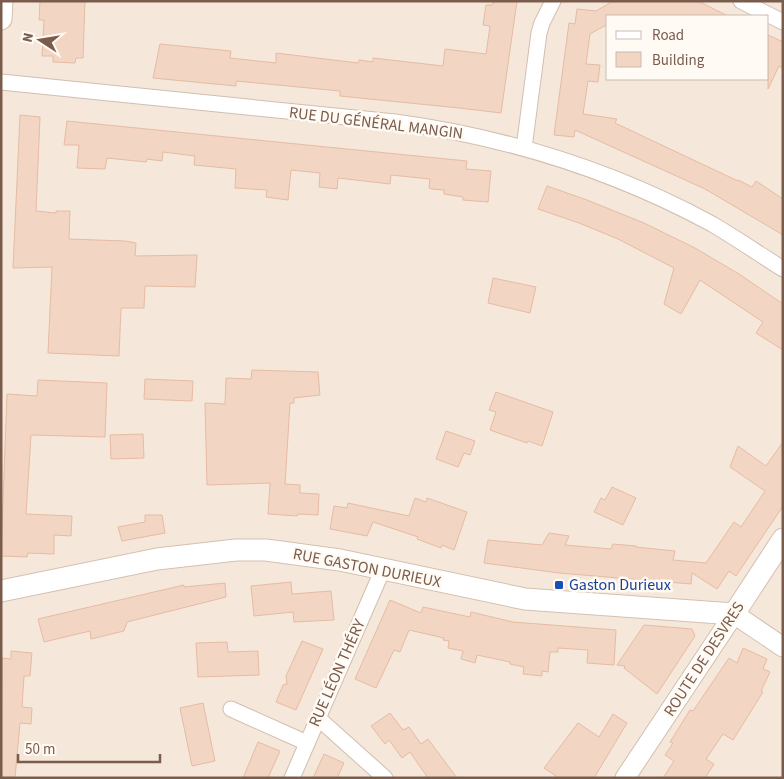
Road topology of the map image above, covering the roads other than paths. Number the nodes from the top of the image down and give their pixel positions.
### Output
1 (2, 1) edge
2 (553, 1) edge
3 (741, 1) edge
4 (1, 19) edge
5 (783, 22) edge
6 (1, 82) edge
7 (524, 148) junction
8 (783, 269) edge
9 (783, 540) edge
10 (383, 569) junction
11 (1, 591) edge
12 (734, 614) junction
13 (783, 647) edge
14 (231, 709) dead end
15 (318, 718) junction
16 (307, 743) junction
17 (292, 778) edge
18 (385, 778) edge
19 (625, 778) edge

1 - 4 main road
2 - 7 street
3 - 5 street
6 - 7 street, RUE DU GÉNÉRAL MANGIN
7 - 8 street, RUE DU GÉNÉRAL MANGIN
9 - 12 main road, ROUTE DE DESVRES
10 - 11 main road, RUE GASTON DURIEUX
10 - 12 main road, RUE GASTON DURIEUX
10 - 15 street, RUE LÉON THÉRY
12 - 13 street
12 - 19 street, ROUTE DE DESVRES
14 - 16 street
15 - 16 street, RUE LÉON THÉRY
15 - 18 street
16 - 17 street, RUE LÉON THÉRY

